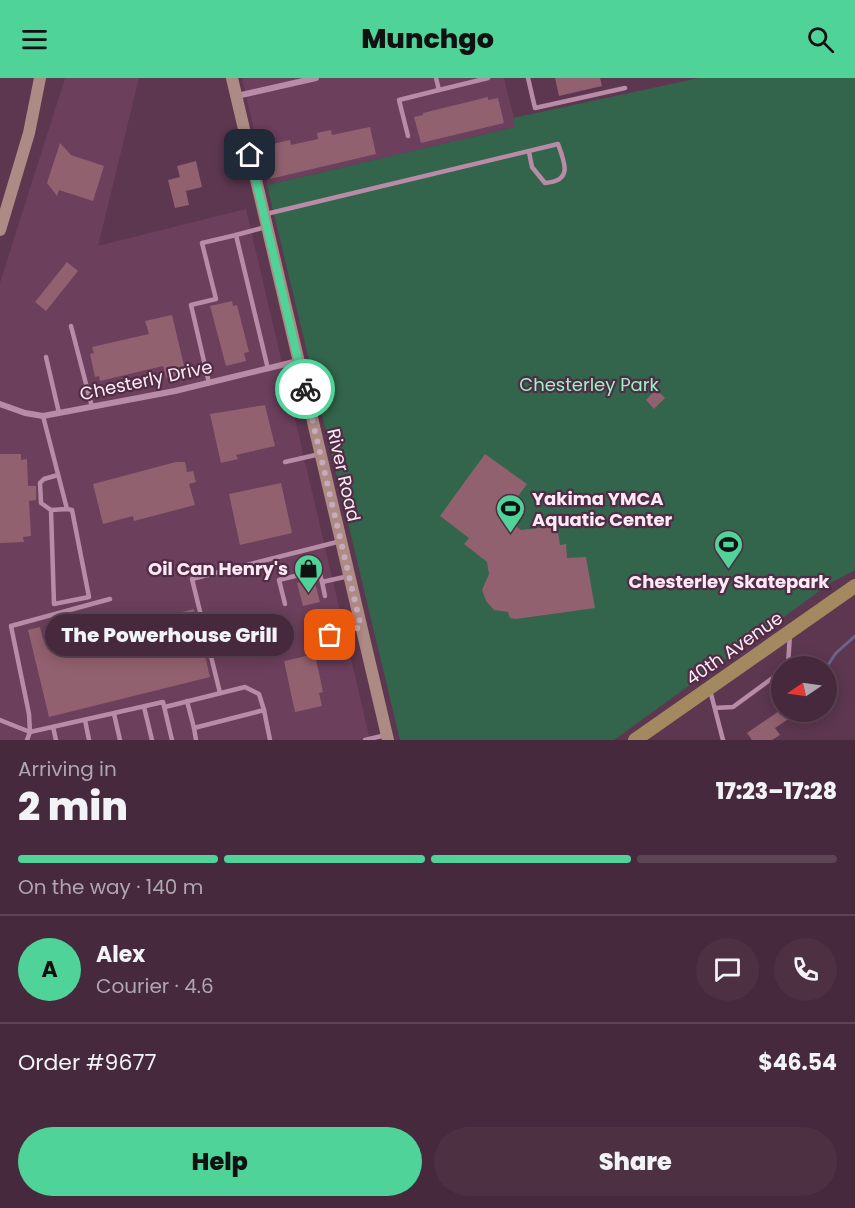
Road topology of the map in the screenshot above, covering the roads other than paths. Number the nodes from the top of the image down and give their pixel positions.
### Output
1 (40, 78) edge
2 (232, 78) edge
3 (316, 78) edge
4 (436, 78) edge
5 (488, 78) edge
6 (528, 78) edge
7 (625, 88) dead end
8 (439, 90) junction
9 (236, 96) junction
10 (408, 136) dead end
11 (529, 152) junction
12 (263, 214) junction
13 (267, 227) junction
14 (0, 230) edge
15 (236, 235) junction
16 (72, 326) dead end
17 (46, 357) dead end
18 (298, 361) junction
19 (268, 369) junction
20 (209, 383) junction
21 (0, 404) edge
22 (92, 407) junction
23 (59, 413) junction
24 (43, 416) junction
25 (320, 454) junction
26 (285, 462) dead end
27 (58, 475) junction
28 (67, 509) junction
29 (51, 510) junction
30 (341, 541) junction
31 (349, 576) junction
32 (322, 582) junction
33 (855, 586) edge
34 (325, 596) dead end
35 (110, 599) dead end
36 (285, 604) dead end
37 (361, 627) junction
38 (790, 630) junction
39 (330, 635) dead end
40 (789, 656) edge
41 (771, 679) edge
42 (710, 687) junction
43 (220, 693) junction
44 (187, 701) junction
45 (144, 706) junction
46 (165, 706) junction
47 (715, 708) junction
48 (264, 710) junction
49 (114, 714) junction
50 (0, 720) edge
51 (85, 720) junction
52 (53, 727) junction
53 (194, 728) junction
54 (30, 732) junction
55 (387, 737) edge
56 (27, 740) edge
57 (56, 740) edge
58 (89, 740) edge
59 (120, 740) edge
60 (152, 740) edge
61 (172, 740) edge
62 (196, 740) edge
63 (270, 740) edge
64 (365, 740) edge
65 (635, 740) edge
66 (723, 740) edge

1 - 14 street
2 - 9 street, River Road
3 - 9 street
4 - 8 lane
5 - 8 lane
6 - 7 lane
8 - 10 lane
9 - 12 street, River Road
11 - 11 lane
11 - 12 lane
12 - 13 street, River Road
13 - 15 lane
13 - 18 street, River Road
15 - 19 lane
15 - 20 lane
16 - 22 lane
17 - 23 lane
18 - 19 street, Chesterly Drive
18 - 25 street, River Road
19 - 20 street, Chesterly Drive
20 - 22 street, Chesterly Drive
21 - 24 street, Chesterly Drive
22 - 23 street, Chesterly Drive
23 - 24 street, Chesterly Drive
24 - 27 lane
25 - 26 lane
25 - 30 street, River Road
27 - 28 lane
27 - 29 lane
28 - 29 lane
28 - 29 lane
30 - 31 street, River Road
30 - 43 lane
31 - 32 lane
31 - 37 street, River Road
32 - 34 lane
32 - 36 lane
33 - 38 main road, 40th Avenue
35 - 54 lane
37 - 39 lane
37 - 55 street, River Road
38 - 40 lane
38 - 42 main road, 40th Avenue
41 - 47 lane
42 - 47 lane
42 - 65 main road, 40th Avenue
43 - 44 lane
43 - 48 lane
44 - 46 lane
44 - 53 lane
45 - 46 lane
45 - 49 lane
45 - 60 lane
46 - 61 lane
47 - 66 lane
48 - 53 lane
48 - 63 lane
49 - 51 lane
49 - 59 lane
50 - 54 lane
51 - 52 lane
51 - 58 lane
52 - 54 lane
52 - 57 lane
53 - 62 lane
54 - 56 lane
55 - 64 lane

